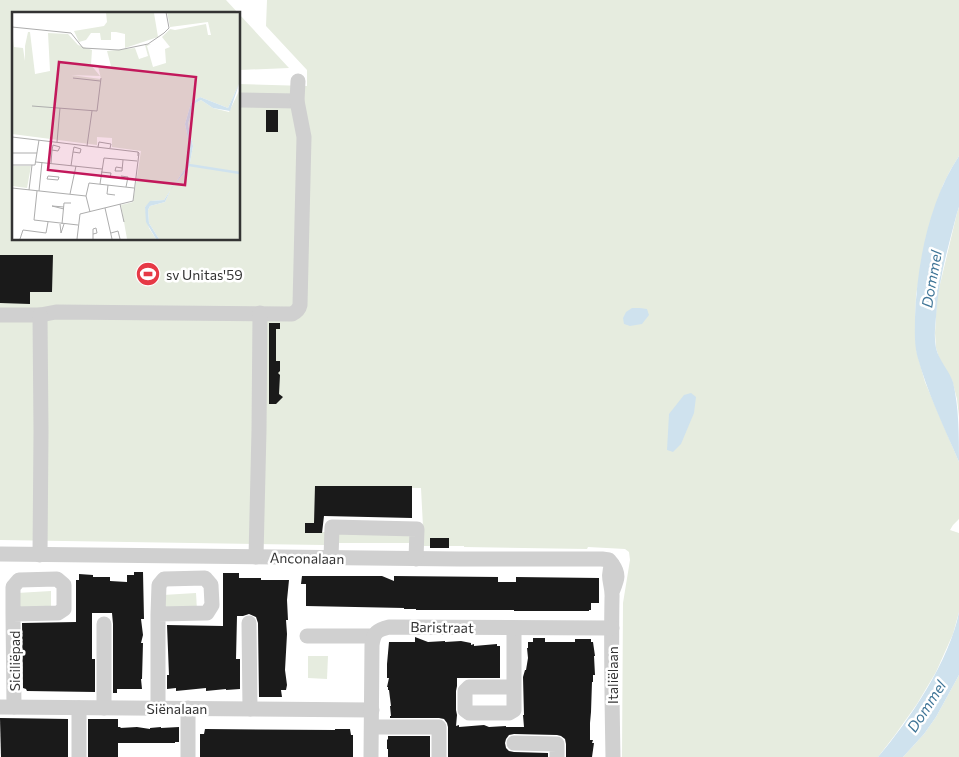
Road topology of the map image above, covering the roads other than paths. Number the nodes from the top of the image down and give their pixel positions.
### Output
1 (298, 80) dead end
2 (240, 100) edge
3 (297, 101) junction
4 (260, 313) junction
5 (0, 315) edge
6 (40, 315) junction
7 (0, 554) edge
8 (40, 555) junction
9 (256, 557) junction
10 (331, 558) junction
11 (416, 559) junction
12 (612, 564) joint
13 (13, 614) dead end
14 (158, 614) dead end
15 (250, 623) dead end
16 (104, 624) dead end
17 (514, 628) junction
18 (612, 628) junction
19 (306, 636) dead end
20 (373, 636) junction
21 (514, 687) dead end
22 (7, 707) edge
23 (79, 708) junction
24 (104, 708) junction
25 (158, 708) junction
26 (188, 708) junction
27 (250, 709) junction
28 (372, 710) junction
29 (372, 727) junction
30 (514, 743) dead end
31 (79, 757) edge
32 (188, 757) edge
33 (371, 757) edge
34 (439, 757) edge
35 (557, 757) edge
36 (612, 757) edge

1 - 3 street
2 - 3 street
3 - 4 street
4 - 6 street
4 - 9 street
5 - 6 street
6 - 8 street
7 - 8 street, Anconalaan
8 - 9 street, Anconalaan
9 - 10 street, Anconalaan
10 - 11 street, Anconalaan
10 - 11 street
11 - 12 street, Anconalaan
12 - 18 street, Italiëlaan
13 - 22 street, Siciliëpad
14 - 25 street
15 - 27 street
16 - 24 street
17 - 18 street, Baristraat
17 - 20 street, Baristraat
17 - 21 street
18 - 36 street, Italiëlaan
19 - 20 street, Baristraat
20 - 28 street
22 - 23 street, Siënalaan
23 - 24 street, Siënalaan
23 - 31 street
24 - 25 street, Siënalaan
25 - 26 street, Siënalaan
26 - 27 street, Siënalaan
26 - 32 street
27 - 28 street, Siënalaan
28 - 29 street
29 - 33 street
29 - 34 street
30 - 35 street

